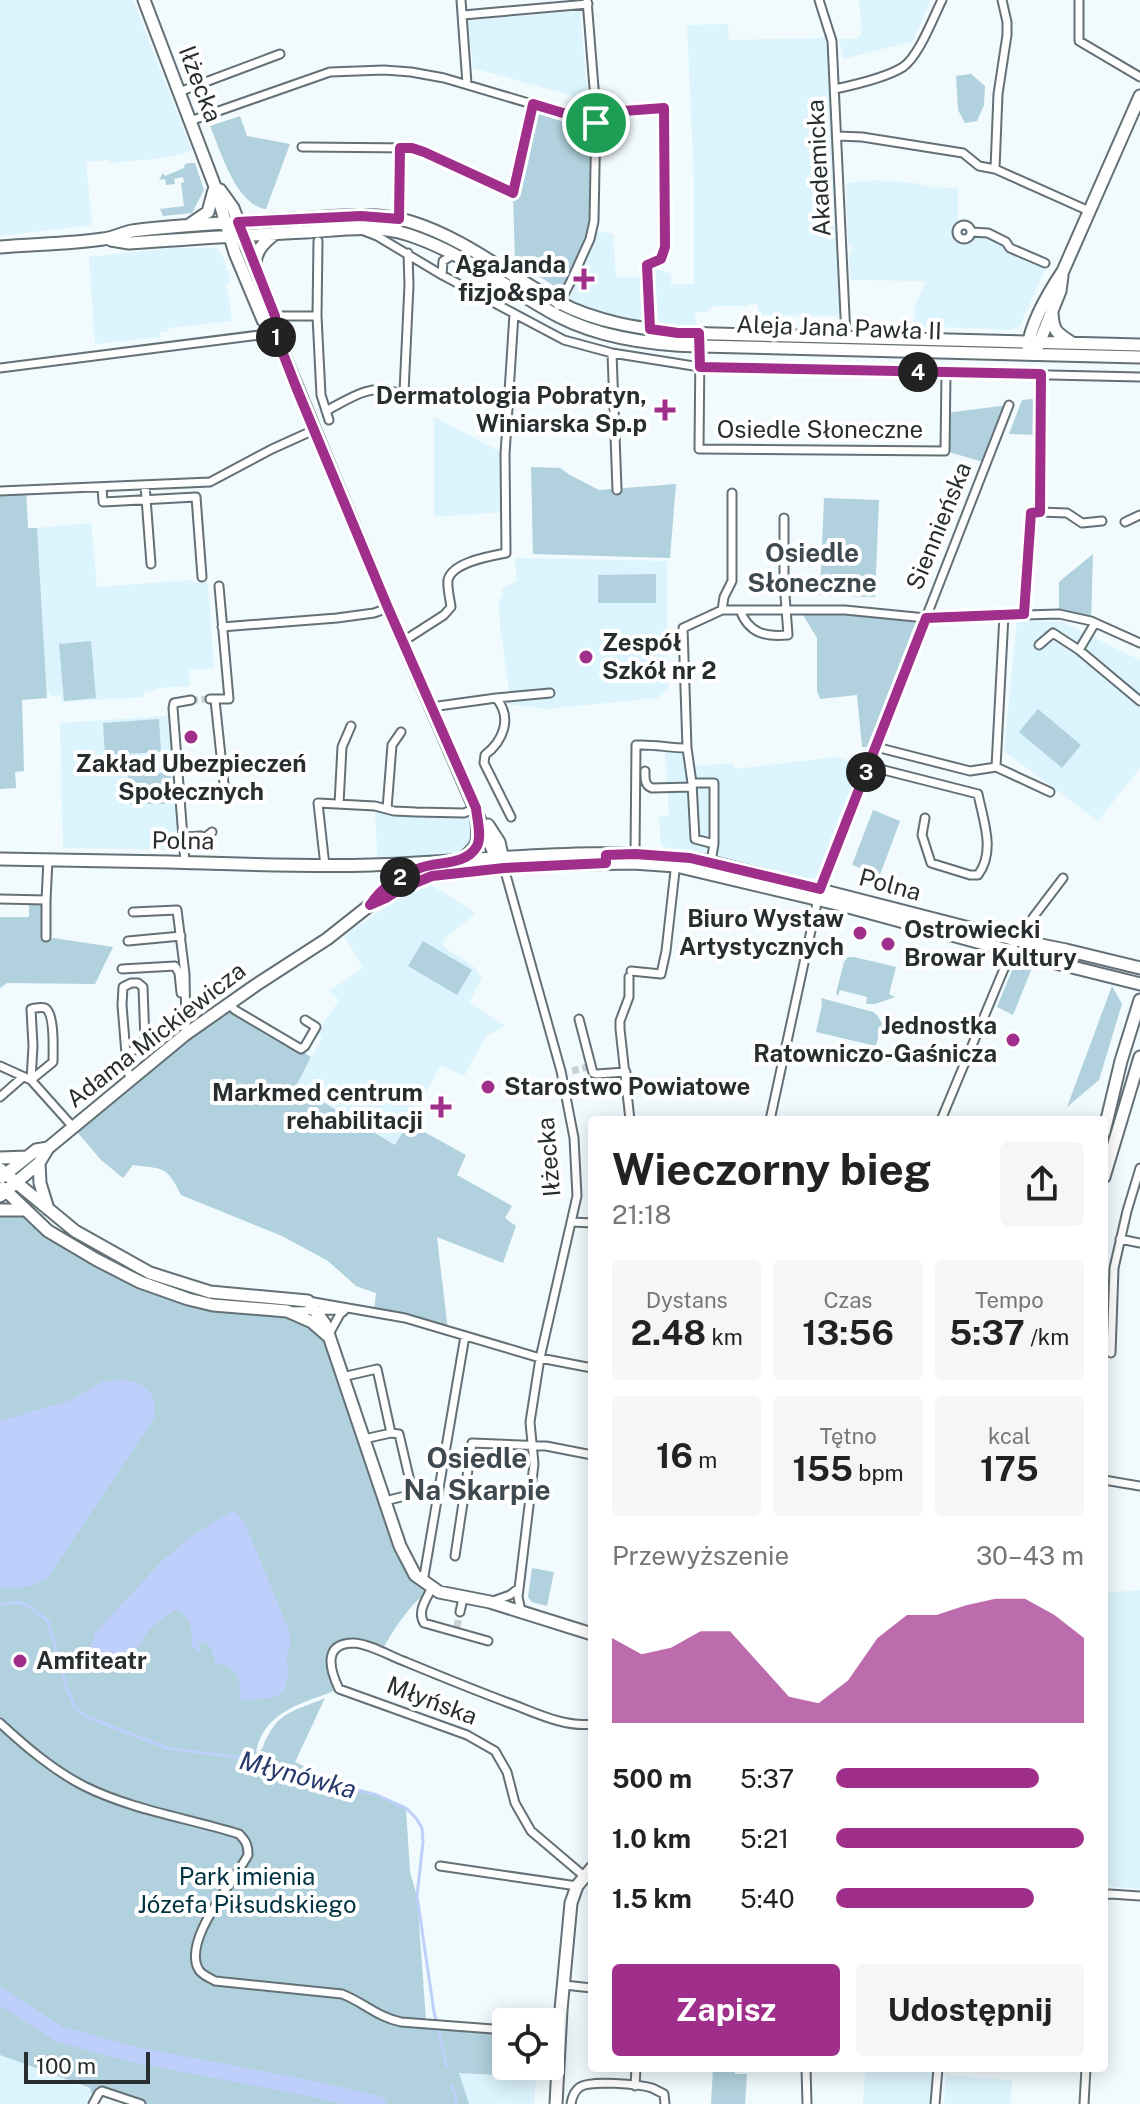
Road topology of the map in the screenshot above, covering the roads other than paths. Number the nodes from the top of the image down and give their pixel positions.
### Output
1 (144, 0) edge
2 (461, 0) edge
3 (819, 0) edge
4 (942, 0) edge
5 (1002, 0) edge
6 (1079, 0) edge
7 (587, 2) edge
8 (463, 15) junction
9 (280, 54) dead end
10 (1140, 77) edge
11 (467, 84) junction
12 (835, 89) junction
13 (179, 92) junction
14 (1140, 96) edge
15 (533, 104) junction
16 (596, 113) junction
17 (190, 121) junction
18 (596, 123) junction
19 (837, 136) junction
20 (302, 147) dead end
21 (400, 148) junction
22 (995, 169) junction
23 (214, 184) junction
24 (1089, 211) junction
25 (399, 219) junction
26 (233, 223) junction
27 (184, 227) junction
28 (358, 229) junction
29 (971, 232) dead end
30 (275, 233) junction
31 (237, 236) junction
32 (106, 239) junction
33 (318, 241) dead end
34 (0, 247) edge
35 (408, 253) junction
36 (455, 254) junction
37 (1045, 263) dead end
38 (255, 265) junction
39 (1063, 271) junction
40 (442, 275) junction
41 (557, 308) junction
42 (1052, 308) junction
43 (514, 314) junction
44 (275, 316) junction
45 (317, 316) junction
46 (650, 329) junction
47 (275, 333) junction
48 (699, 333) junction
49 (846, 337) junction
50 (1073, 343) junction
51 (1140, 345) edge
52 (700, 346) junction
53 (1033, 349) junction
54 (612, 353) junction
55 (1140, 357) edge
56 (700, 367) junction
57 (0, 368) edge
58 (946, 373) junction
59 (1041, 374) junction
60 (1140, 377) edge
61 (1009, 405) dead end
62 (314, 430) junction
63 (195, 482) junction
64 (145, 485) junction
65 (102, 487) junction
66 (617, 490) dead end
67 (0, 491) edge
68 (732, 493) dead end
69 (196, 497) junction
70 (147, 500) junction
71 (1040, 512) junction
72 (1140, 515) edge
73 (784, 518) dead end
74 (1102, 521) dead end
75 (1125, 522) dead end
76 (151, 564) dead end
77 (202, 577) dead end
78 (219, 586) dead end
79 (388, 608) junction
80 (722, 610) junction
81 (740, 610) junction
82 (786, 611) junction
83 (1024, 614) junction
84 (1004, 615) junction
85 (926, 618) junction
86 (1095, 623) junction
87 (222, 627) junction
88 (402, 642) junction
89 (1140, 643) edge
90 (1039, 645) dead end
91 (1079, 650) junction
92 (550, 693) dead end
93 (496, 698) junction
94 (191, 700) dead end
95 (1140, 701) edge
96 (431, 707) junction
97 (351, 726) dead end
98 (401, 732) dead end
99 (876, 747) junction
100 (687, 748) junction
101 (868, 766) junction
102 (996, 767) junction
103 (645, 771) dead end
104 (224, 784) dead end
105 (692, 785) junction
106 (1050, 792) dead end
107 (339, 804) junction
108 (476, 808) junction
109 (387, 809) junction
110 (511, 817) dead end
111 (925, 818) dead end
112 (207, 835) dead end
113 (184, 837) junction
114 (714, 844) junction
115 (635, 854) junction
116 (0, 859) edge
117 (606, 859) junction
118 (48, 860) junction
119 (460, 861) junction
120 (502, 861) junction
121 (676, 861) junction
122 (185, 863) junction
123 (434, 863) junction
124 (366, 865) junction
125 (387, 865) junction
126 (325, 866) junction
127 (710, 868) junction
128 (1063, 878) dead end
129 (396, 884) junction
130 (819, 895) junction
131 (0, 899) edge
132 (46, 900) junction
133 (133, 912) dead end
134 (181, 936) junction
135 (46, 937) dead end
136 (128, 941) dead end
137 (1014, 946) junction
138 (1140, 968) edge
139 (122, 969) dead end
140 (1140, 984) edge
141 (1140, 1000) edge
142 (229, 1004) junction
143 (185, 1011) junction
144 (579, 1019) dead end
145 (305, 1020) dead end
146 (186, 1034) junction
147 (126, 1054) junction
148 (1140, 1057) edge
149 (0, 1066) edge
150 (561, 1071) junction
151 (572, 1071) tunnel mouth
152 (626, 1072) junction
153 (27, 1079) junction
154 (131, 1080) junction
155 (0, 1097) edge
156 (630, 1116) edge
157 (771, 1116) edge
158 (943, 1116) edge
159 (1108, 1116) edge
160 (73, 1127) junction
161 (48, 1148) junction
162 (27, 1157) junction
163 (0, 1158) edge
164 (39, 1163) junction
165 (1108, 1164) edge
166 (1140, 1168) edge
167 (4, 1182) edge
168 (0, 1210) edge
169 (24, 1210) junction
170 (48, 1210) junction
171 (573, 1222) junction
172 (588, 1223) edge
173 (1120, 1239) junction
174 (1140, 1243) edge
175 (312, 1305) junction
176 (349, 1308) junction
177 (287, 1311) junction
178 (328, 1336) junction
179 (465, 1336) junction
180 (1111, 1353) dead end
181 (540, 1358) junction
182 (588, 1367) edge
183 (342, 1377) junction
184 (391, 1433) junction
185 (364, 1439) junction
186 (533, 1446) junction
187 (588, 1454) edge
188 (1108, 1481) edge
189 (1140, 1486) edge
190 (385, 1501) junction
191 (455, 1556) dead end
192 (427, 1585) junction
193 (519, 1588) junction
194 (463, 1598) junction
195 (490, 1602) junction
196 (460, 1612) tunnel mouth
197 (522, 1613) junction
198 (588, 1633) edge
199 (488, 1641) dead end
200 (0, 1723) edge
201 (588, 1724) edge
202 (440, 1866) dead end
203 (584, 1876) edge
204 (1108, 1894) edge
205 (1140, 1896) edge
206 (564, 1985) junction
207 (588, 1988) edge
208 (560, 2008) edge
209 (492, 2029) edge
210 (636, 2072) edge
211 (806, 2072) edge
212 (938, 2072) edge
213 (1086, 2072) edge
214 (635, 2086) junction
215 (93, 2104) edge
216 (141, 2104) edge
217 (571, 2104) edge
218 (665, 2104) edge
219 (807, 2104) edge
220 (935, 2104) edge
221 (1084, 2104) edge

1 - 13 street, Iłżecka
2 - 8 street
3 - 12 street, Akademicka
4 - 12 street
5 - 22 street
6 - 10 street
7 - 8 street
7 - 16 street
8 - 11 street
9 - 13 street
11 - 15 street
11 - 17 street
12 - 19 street, Akademicka
13 - 17 street, Iłżecka
14 - 24 street
15 - 18 street
15 - 21 street
16 - 18 street
16 - 46 street
17 - 23 street, Iłżecka
18 - 41 street
19 - 22 street
19 - 49 street, Akademicka
20 - 21 street
21 - 25 street
22 - 24 street
23 - 26 street, Iłżecka
23 - 27 street
24 - 39 street
25 - 26 street, Aleja Jana Pawła II
25 - 41 street, Aleja Jana Pawła II
26 - 27 street, Aleja Jana Pawła II
26 - 31 street, Iłżecka
27 - 32 street, Aleja Jana Pawła II
28 - 30 street, Aleja Jana Pawła II
28 - 35 street
28 - 36 street, Aleja Jana Pawła II
29 - 37 street
30 - 31 street, Aleja Jana Pawła II
30 - 38 street
31 - 32 street, Aleja Jana Pawła II
31 - 38 street, Iłżecka
31 - 47 street, Iłżecka
32 - 34 street
33 - 45 street
35 - 40 street
35 - 45 street
36 - 40 street
36 - 41 street, Aleja Jana Pawła II
38 - 44 street, Iłżecka
39 - 42 street
39 - 53 street
40 - 43 street
41 - 46 street, Aleja Jana Pawła II
41 - 52 street, Aleja Jana Pawła II
42 - 50 street
42 - 53 street
43 - 54 street
43 - 88 street
44 - 45 street
44 - 47 street, Iłżecka
46 - 48 street, Aleja Jana Pawła II
47 - 57 street
47 - 62 street, Iłżecka
48 - 49 street, Aleja Jana Pawła II
48 - 52 street
49 - 53 street, Aleja Jana Pawła II
50 - 51 street, Aleja Jana Pawła II
50 - 53 street, Aleja Jana Pawła II
52 - 53 street, Aleja Jana Pawła II
52 - 56 street, Osiedle Słoneczne
53 - 55 street, Aleja Jana Pawła II
54 - 56 street
54 - 66 street
56 - 58 street
56 - 58 street, Osiedle Słoneczne
58 - 59 street
59 - 60 street
59 - 71 street
61 - 85 street, Siennieńska
62 - 63 street
62 - 79 street, Iłżecka
63 - 64 street
63 - 69 street
64 - 65 street
64 - 70 street
65 - 67 street
65 - 70 street
68 - 80 street
69 - 70 street
69 - 77 street
70 - 76 street
71 - 74 street
71 - 83 street
72 - 75 street
73 - 82 street
78 - 87 street
79 - 87 street
79 - 88 street, Iłżecka
80 - 81 street
80 - 100 street
81 - 82 street
81 - 82 street
82 - 85 street
83 - 84 street
83 - 86 street
84 - 85 street
84 - 102 street
85 - 99 street, Siennieńska
86 - 89 street
86 - 91 street
87 - 104 street
88 - 96 street, Iłżecka
90 - 91 street
91 - 95 street
92 - 93 street
93 - 96 street
93 - 110 street
94 - 113 street
96 - 108 street, Iłżecka
97 - 107 street
98 - 109 street
99 - 101 street, Siennieńska
99 - 102 street
100 - 105 street
100 - 115 street
101 - 111 street
101 - 130 street, Siennieńska
102 - 106 street
103 - 105 street
105 - 114 street
105 - 114 street
107 - 109 street
107 - 126 street
108 - 109 street
108 - 119 street, Iłżecka
108 - 120 street, Iłżecka
112 - 113 street
113 - 122 street
114 - 127 street
115 - 117 street, Polna
115 - 121 street, Polna
116 - 118 street, Polna
117 - 120 street, Polna
117 - 121 street, Polna
118 - 122 street, Polna
118 - 132 street
119 - 120 street, Polna
119 - 123 street, Polna
120 - 129 street, Adama Mickiewicza
120 - 150 street, Iłżecka
121 - 127 street, Polna
121 - 152 street
122 - 126 street, Polna
123 - 125 street, Polna
123 - 129 street, Adama Mickiewicza
124 - 125 street, Polna
124 - 126 street, Polna
124 - 129 street
125 - 129 street
127 - 130 street, Polna
128 - 137 street
129 - 142 street, Adama Mickiewicza
130 - 137 street, Polna
130 - 157 street, Siennieńska
131 - 132 street
132 - 135 street
133 - 134 street
134 - 136 street
134 - 143 street
137 - 138 street, Polna
137 - 140 street, Polna
137 - 158 street
139 - 143 street
141 - 159 street
142 - 145 street
142 - 146 street, Adama Mickiewicza
143 - 146 street
144 - 152 street
146 - 154 street, Adama Mickiewicza
147 - 147 street
147 - 154 street
148 - 165 street
149 - 153 street
150 - 151 street
150 - 171 street, Iłżecka
152 - 156 street
153 - 153 street
153 - 155 street
153 - 160 street
154 - 160 street, Adama Mickiewicza
160 - 161 street, Adama Mickiewicza
161 - 162 street, Adama Mickiewicza
161 - 164 street, Adama Mickiewicza
162 - 163 street
162 - 167 street, Adama Mickiewicza
164 - 167 street, Adama Mickiewicza
164 - 170 street
166 - 173 street
167 - 169 street
167 - 170 street
168 - 169 street
169 - 177 street
170 - 175 street
171 - 172 street
171 - 181 street, Iłżecka
173 - 174 street
173 - 180 street
175 - 176 street
175 - 177 street
175 - 178 street
176 - 178 street
176 - 179 street
177 - 178 street
178 - 183 street
179 - 181 street
179 - 192 street
181 - 182 street
181 - 186 street, Iłżecka
183 - 184 street
183 - 185 street
184 - 185 street
184 - 190 street
185 - 190 street
186 - 187 street
186 - 191 street
186 - 193 street, Iłżecka
188 - 189 street
190 - 192 street
192 - 194 street
192 - 199 street
193 - 195 street
193 - 197 street, Iłżecka
194 - 195 street
194 - 196 street
195 - 197 street
197 - 198 street
200 - 209 street
201 - 203 street, Młyńska
202 - 203 street
203 - 206 street
204 - 205 street
206 - 207 street
206 - 208 street
210 - 214 street
211 - 219 street
212 - 220 street
213 - 221 street
214 - 217 street
214 - 218 street
215 - 216 street

